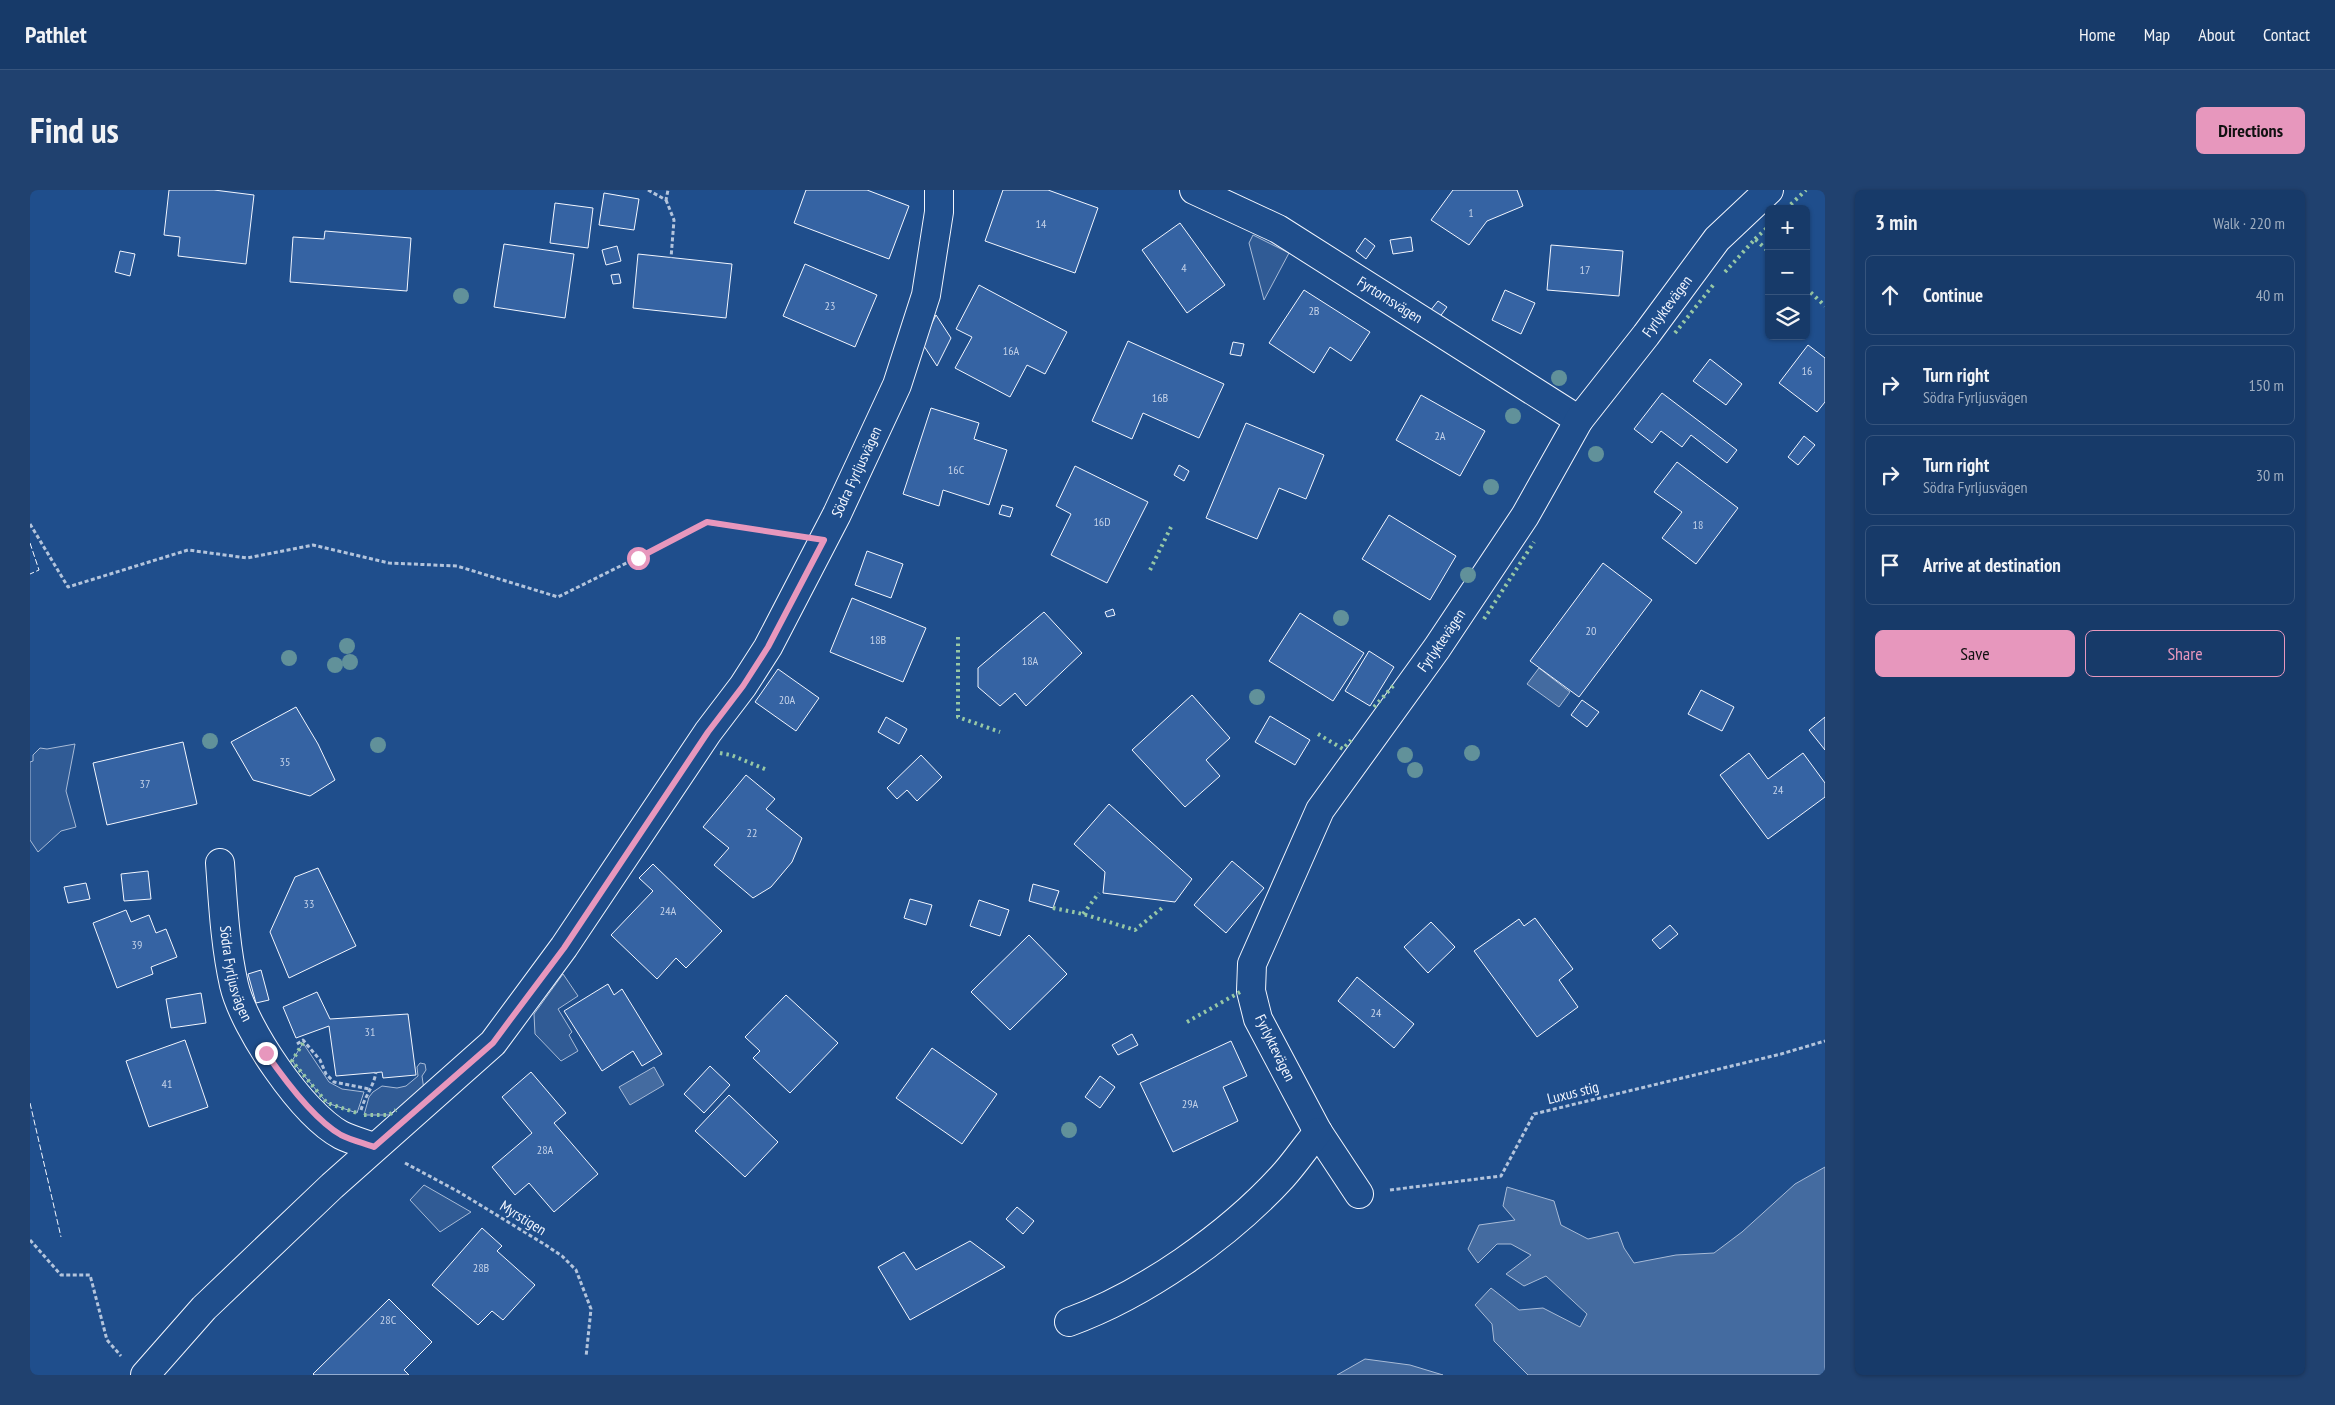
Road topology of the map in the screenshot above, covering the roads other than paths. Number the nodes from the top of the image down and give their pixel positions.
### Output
1 (938, 190) edge
2 (1194, 190) edge
3 (1769, 190) edge
4 (1578, 420) junction
5 (220, 863) dead end
6 (1318, 1132) junction
7 (365, 1144) junction
8 (1359, 1194) road end
9 (1070, 1322) dead end
10 (145, 1375) edge

1 - 7 street, Södra Fyrljusvägen
2 - 4 street, Fyrtornsvägen
3 - 4 street, Fyrlyktevägen
4 - 6 street, Fyrlyktevägen
5 - 7 street, Södra Fyrljusvägen
6 - 8 street, Fyrlyktevägen
6 - 9 street
7 - 10 street, Södra Fyrljusvägen

